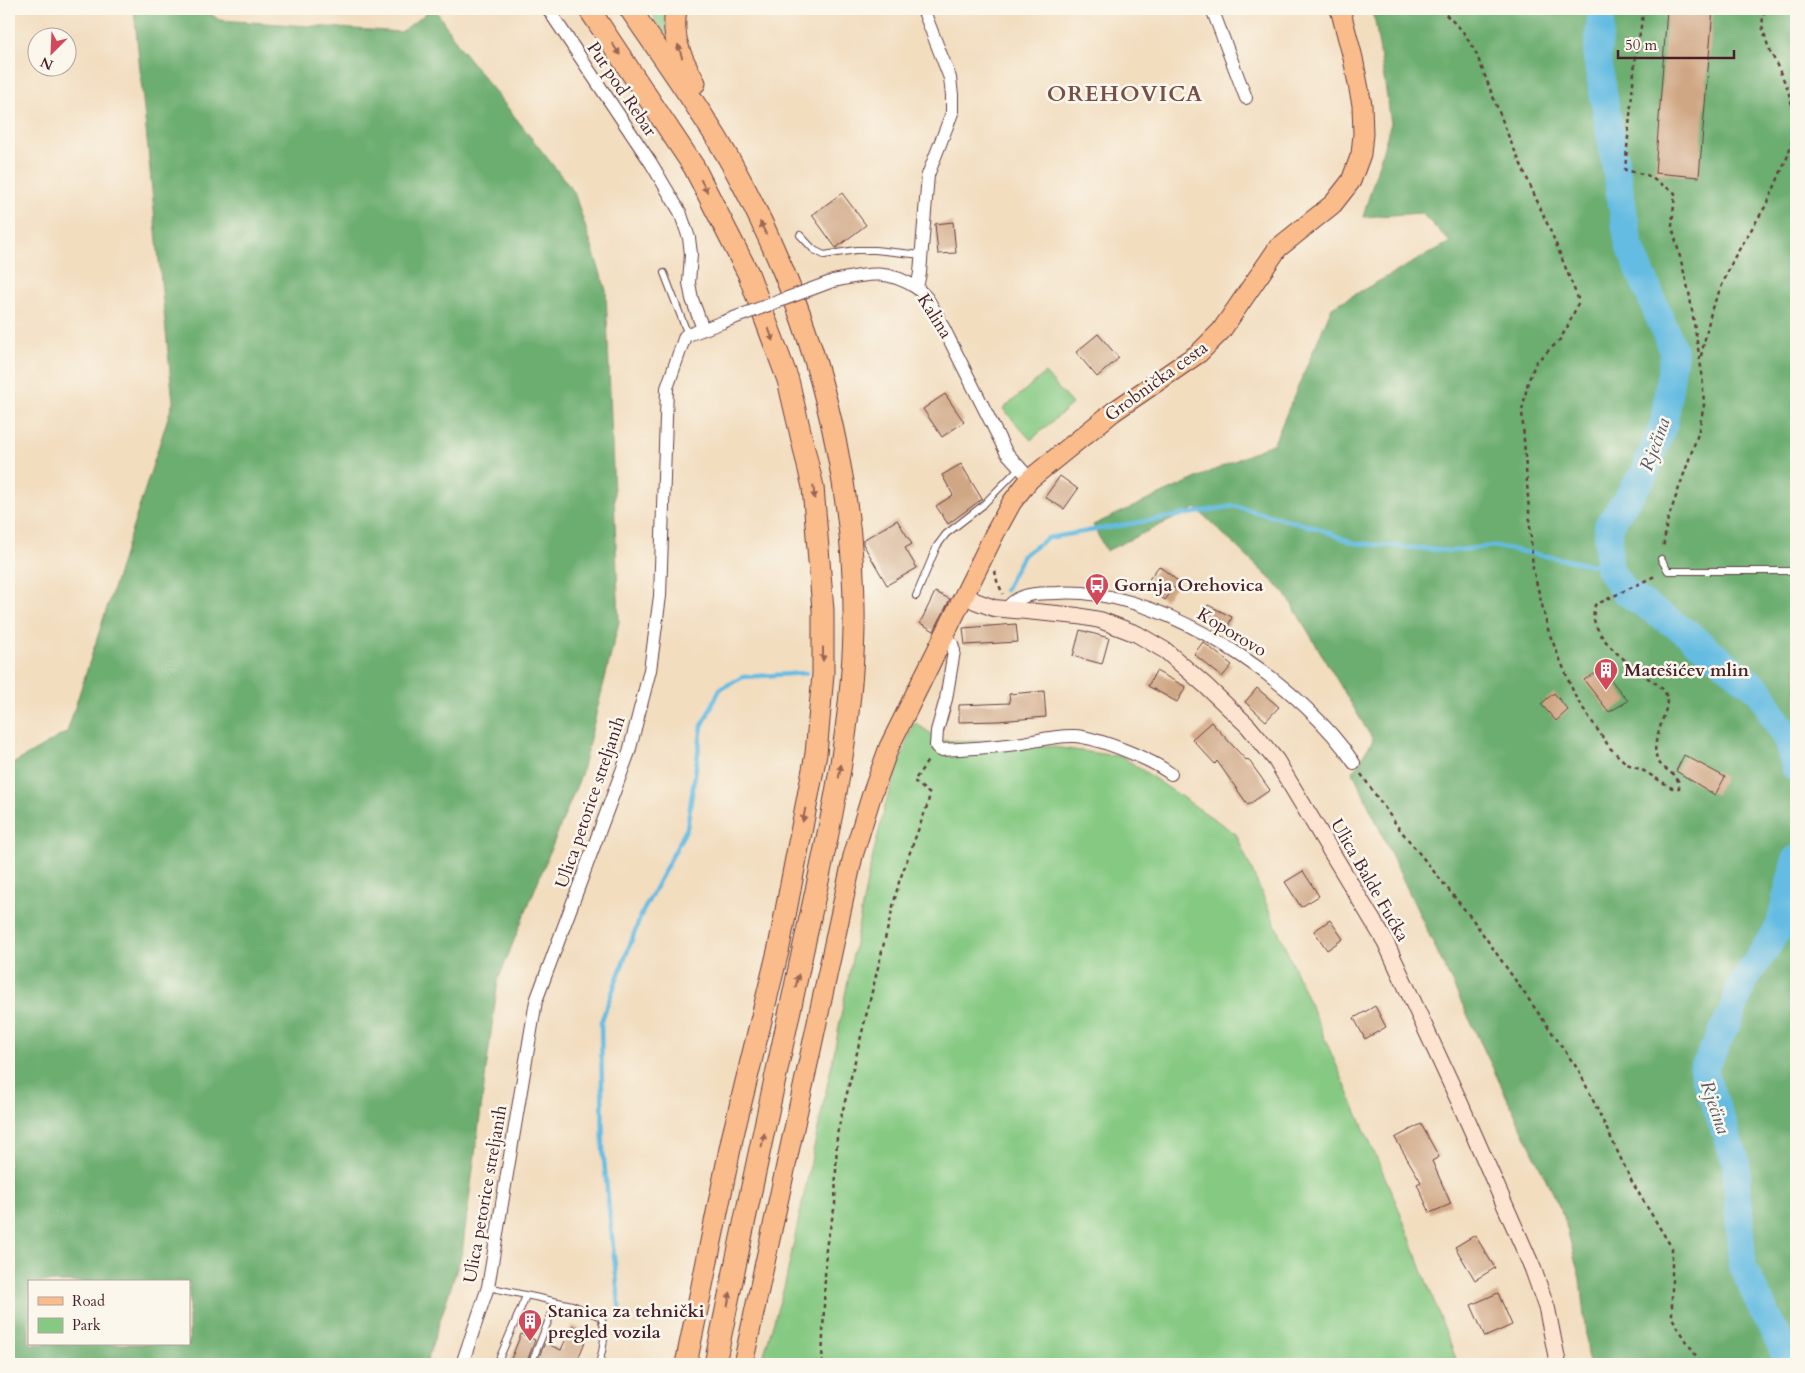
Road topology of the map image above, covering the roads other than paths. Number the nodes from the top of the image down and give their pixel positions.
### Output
1 (548, 9) edge
2 (589, 9) edge
3 (630, 9) edge
4 (676, 9) edge
5 (923, 9) edge
6 (1212, 9) edge
7 (1340, 9) edge
8 (1246, 98) dead end
9 (719, 143) junction
10 (800, 235) dead end
11 (922, 255) junction
12 (664, 273) dead end
13 (917, 288) junction
14 (703, 329) junction
15 (688, 335) junction
16 (1025, 473) junction
17 (1661, 559) road end
18 (1796, 571) edge
19 (965, 594) junction
20 (916, 596) dead end
21 (1006, 610) junction
22 (944, 636) junction
23 (1354, 763) road end
24 (1171, 774) dead end
25 (488, 1287) junction
26 (526, 1296) junction
27 (556, 1302) junction
28 (462, 1364) edge
29 (497, 1364) edge
30 (531, 1364) edge
31 (599, 1364) edge
32 (686, 1364) edge
33 (715, 1364) edge
34 (744, 1364) edge
35 (1558, 1364) edge

1 - 14 street, Put pod Rebar
2 -> 32 highway
3 - 9 highway
9 -> 4 highway
5 - 11 street, Kalina
6 - 8 street
7 - 16 main road, Grobnička cesta
33 -> 9 highway
10 - 11 lane
11 - 13 street, Kalina
12 - 15 lane
13 - 14 street, bridge
13 - 16 street, Kalina
14 - 15 street
15 - 25 street, Ulica petorice streljanih
16 - 19 main road
16 - 20 lane
17 - 18 lane
19 - 21 main road, Ulica Balde Fućka
19 - 22 main road
21 - 23 street, Koporovo
21 - 35 main road, Ulica Balde Fućka
22 - 24 street
22 - 34 main road
25 - 26 lane
25 - 28 street, Ulica petorice streljanih
26 - 27 lane
26 - 29 lane
27 - 30 lane
27 - 31 lane

